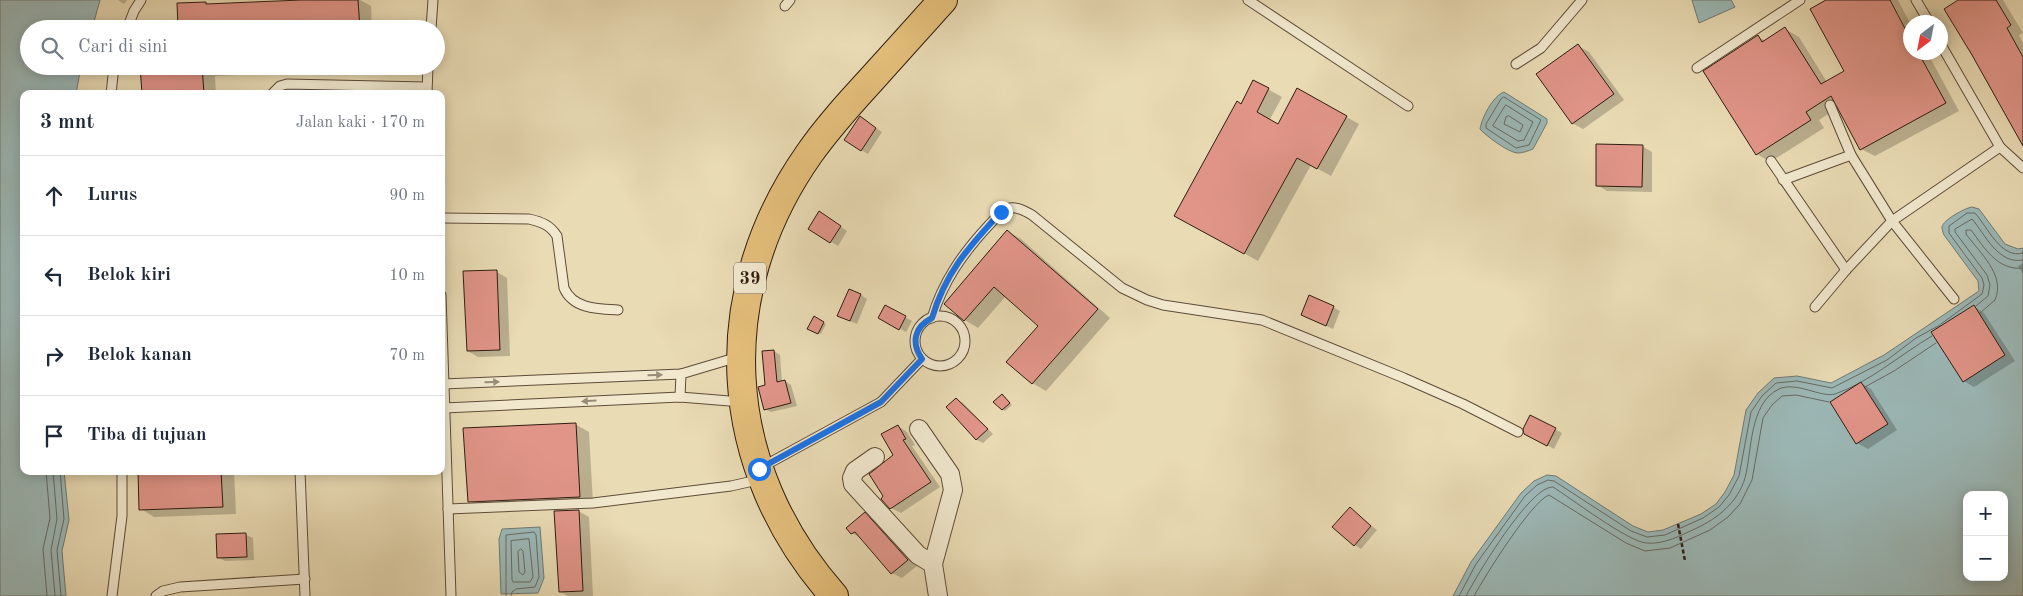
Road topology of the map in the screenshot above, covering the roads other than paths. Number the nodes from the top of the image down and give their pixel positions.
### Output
1 (141, 0) edge
2 (433, 0) edge
3 (1248, 0) edge
4 (1582, 0) edge
5 (1800, 0) edge
6 (1916, 0) edge
7 (940, 1) edge
8 (1925, 15) edge
9 (130, 20) edge
10 (432, 20) edge
11 (1948, 57) edge
12 (1516, 64) dead end
13 (1697, 68) dead end
14 (113, 75) edge
15 (427, 75) edge
16 (112, 90) edge
17 (276, 90) edge
18 (426, 90) edge
19 (1830, 105) dead end
20 (1408, 106) dead end
21 (2000, 147) junction
22 (1851, 155) junction
23 (1771, 161) dead end
24 (2023, 168) edge
25 (1783, 180) junction
26 (445, 218) edge
27 (1892, 221) junction
28 (1846, 270) junction
29 (1954, 299) dead end
30 (1815, 307) dead end
31 (618, 310) dead end
32 (932, 318) junction
33 (741, 356) junction
34 (922, 359) junction
35 (681, 374) junction
36 (445, 384) edge
37 (680, 397) junction
38 (742, 402) junction
39 (445, 408) edge
40 (918, 429) dead end
41 (1518, 432) dead end
42 (445, 433) edge
43 (874, 457) dead end
44 (761, 474) junction
45 (122, 475) edge
46 (300, 475) edge
47 (448, 509) junction
48 (933, 564) junction
49 (305, 579) junction
50 (112, 596) edge
51 (156, 596) edge
52 (305, 596) edge
53 (451, 596) edge
54 (834, 596) edge
55 (938, 596) edge

1 - 9 lane
2 - 10 lane
3 - 20 lane
4 - 12 lane
5 - 13 lane
6 - 8 lane
7 - 33 highway, 39
11 - 21 lane
14 - 16 lane
15 - 18 lane
17 - 18 lane
19 - 22 lane
21 - 24 lane
21 - 27 lane
22 - 25 lane
22 - 27 lane
23 - 25 lane
25 - 28 lane
26 - 31 lane
27 - 28 lane
27 - 29 lane
28 - 30 lane
32 - 34 lane
32 - 34 lane
32 - 41 lane
33 - 35 lane
33 - 38 highway, 39
34 - 44 lane
36 -> 35 lane
35 - 37 lane
37 - 38 lane
37 -> 39 lane
38 - 44 highway, 39
40 - 48 street
42 - 47 lane
43 - 48 street
44 - 47 lane
44 - 54 highway, 39
45 - 50 lane
46 - 49 lane
47 - 53 lane
48 - 55 street
49 - 51 lane
49 - 52 lane

